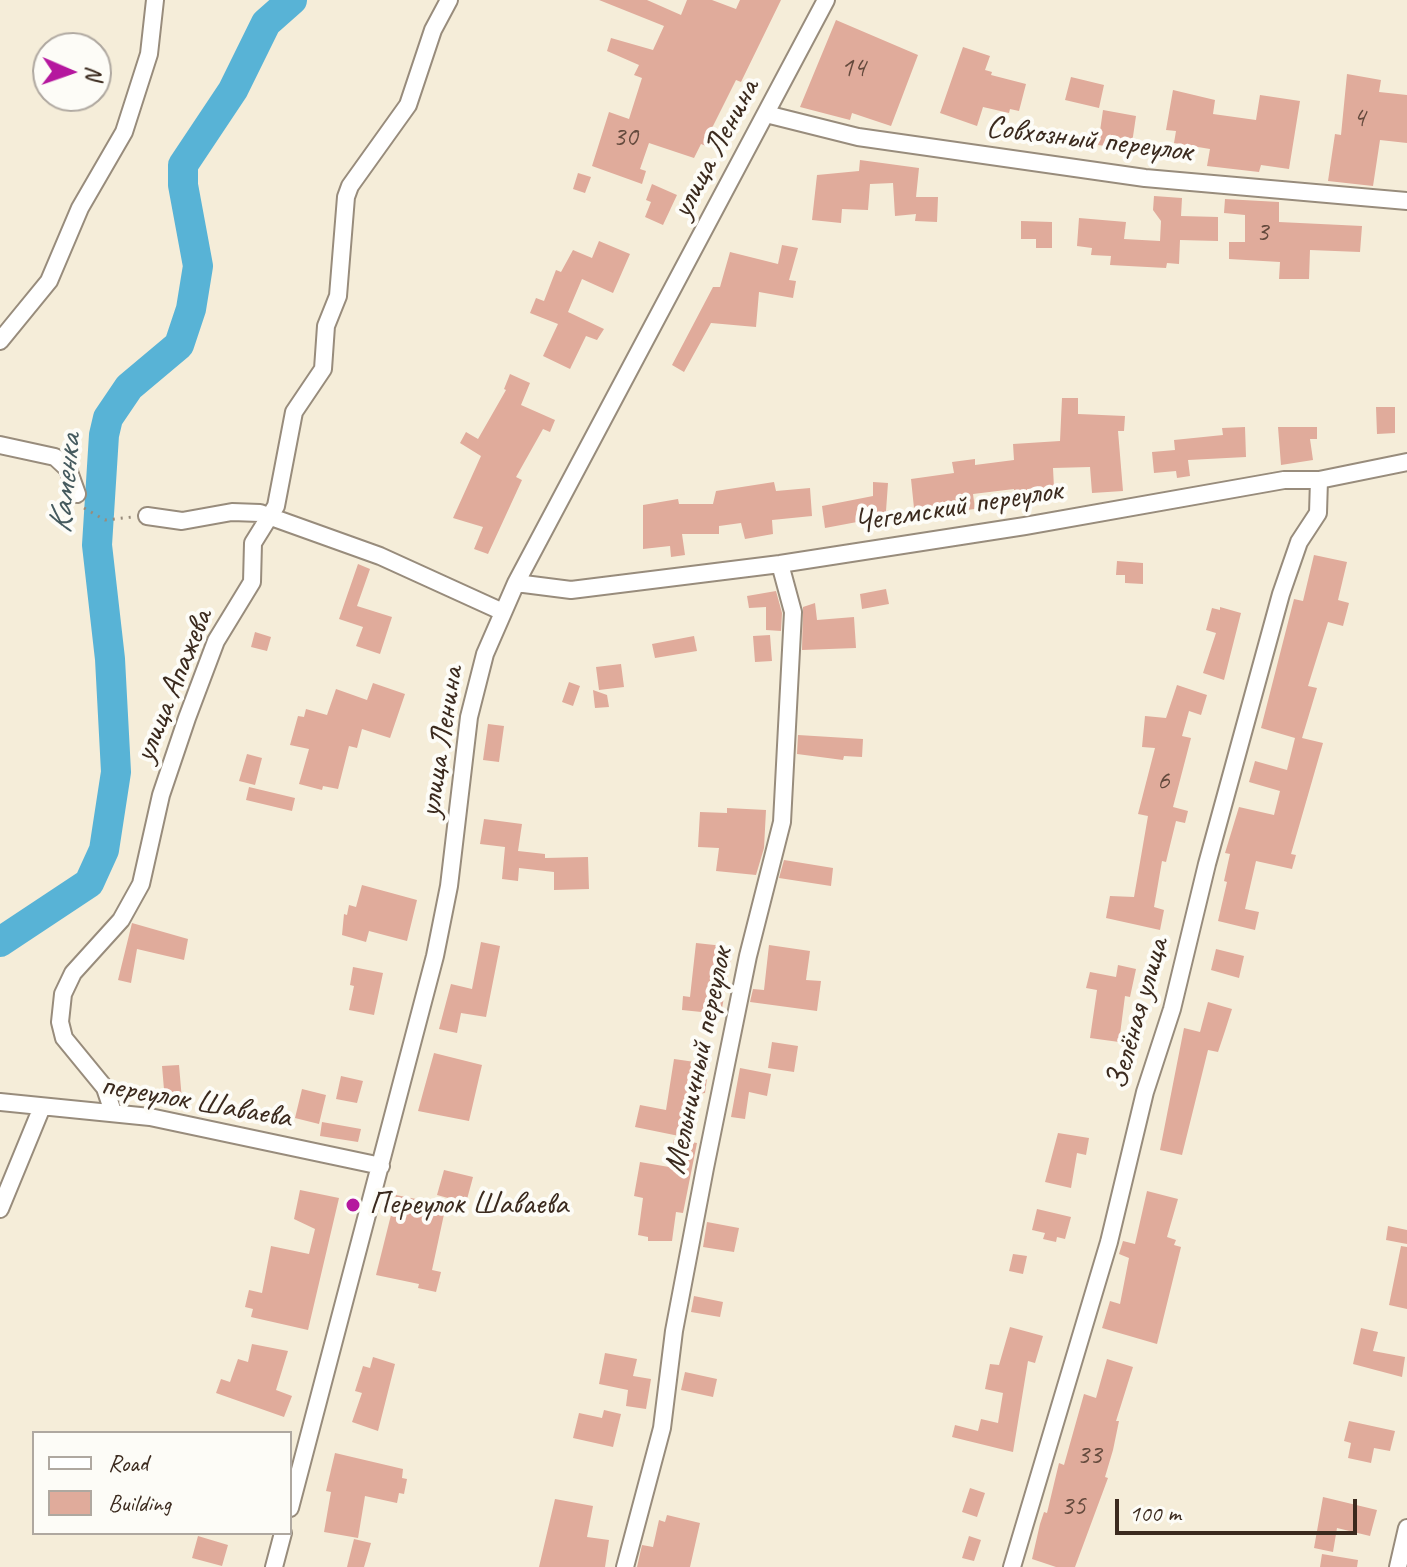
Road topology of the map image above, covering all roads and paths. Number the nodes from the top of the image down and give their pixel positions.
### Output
1 (155, 0) edge
2 (449, 0) edge
3 (826, 0) edge
4 (766, 114) junction
5 (1407, 201) edge
6 (0, 341) edge
7 (0, 430) edge
8 (0, 445) edge
9 (26, 450) junction
10 (1407, 462) edge
11 (1319, 480) junction
12 (77, 494) joint
13 (147, 516) joint
14 (271, 516) junction
15 (780, 564) junction
16 (516, 583) junction
17 (503, 612) junction
18 (0, 1102) edge
19 (42, 1107) junction
20 (113, 1112) junction
21 (381, 1166) junction
22 (0, 1209) edge
23 (292, 1500) edge
24 (1407, 1528) edge
25 (282, 1535) edge
26 (274, 1567) edge
27 (625, 1567) edge
28 (1012, 1567) edge
29 (1398, 1567) edge

1 - 6 street
2 - 14 street, улица Апажева
3 - 4 street, улица Ленина
4 - 5 street, Совхозный переулок
4 - 16 street, улица Ленина
7 - 9 street
8 - 9 street
9 - 12 street
10 - 11 street, Чегемский переулок
11 - 15 street, Чегемский переулок
11 - 28 street, Зелёная улица
12 - 13 path
13 - 14 street
14 - 17 street
14 - 20 street, улица Апажева
15 - 16 street, Чегемский переулок
15 - 27 street, Мельничный переулок
16 - 17 street, улица Ленина
17 - 21 street, улица Ленина
18 - 19 street, переулок Шаваева
19 - 20 street, переулок Шаваева
19 - 22 street
20 - 21 street, переулок Шаваева
21 - 23 street, улица Ленина
24 - 29 street
25 - 26 street

